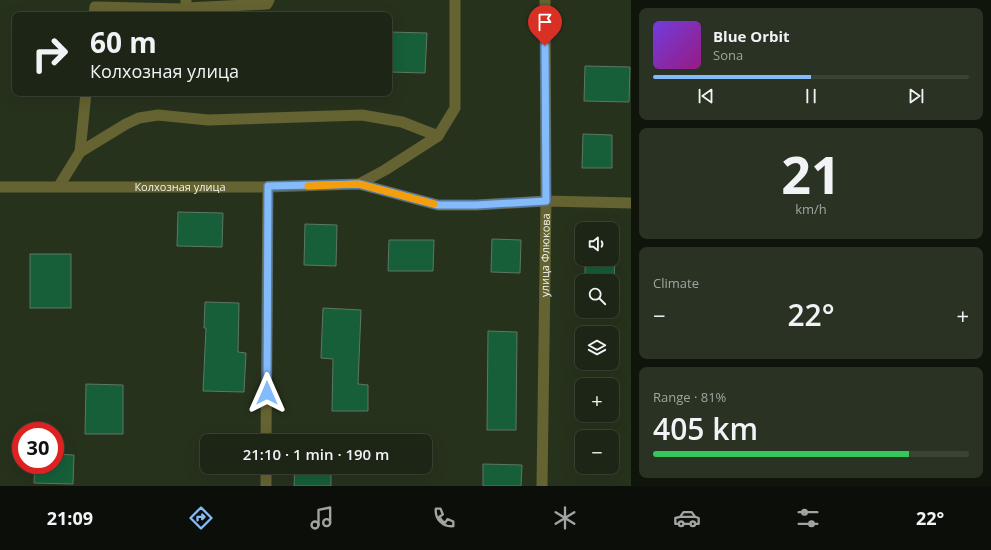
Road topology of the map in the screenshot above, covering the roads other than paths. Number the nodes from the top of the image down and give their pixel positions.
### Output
1 (269, 0) edge
2 (455, 0) edge
3 (545, 0) edge
4 (186, 4) edge
5 (95, 7) edge
6 (86, 96) edge
7 (438, 136) junction
8 (80, 152) junction
9 (359, 184) junction
10 (58, 186) junction
11 (268, 186) junction
12 (0, 187) edge
13 (546, 201) junction
14 (631, 203) edge
15 (266, 434) edge
16 (266, 474) edge
17 (266, 486) edge
18 (542, 486) edge

1 - 4 street
2 - 7 street, Колхозная улица
3 - 13 street, улица Флюкова
4 - 5 street
6 - 8 street
7 - 8 street
7 - 9 street, Колхозная улица
8 - 10 street
9 - 11 street, Колхозная улица
9 - 13 street, Колхозная улица
10 - 11 street, Колхозная улица
10 - 12 street, Колхозная улица
11 - 15 street
13 - 14 street, Колхозная улица
13 - 18 street, улица Флюкова
16 - 17 street

